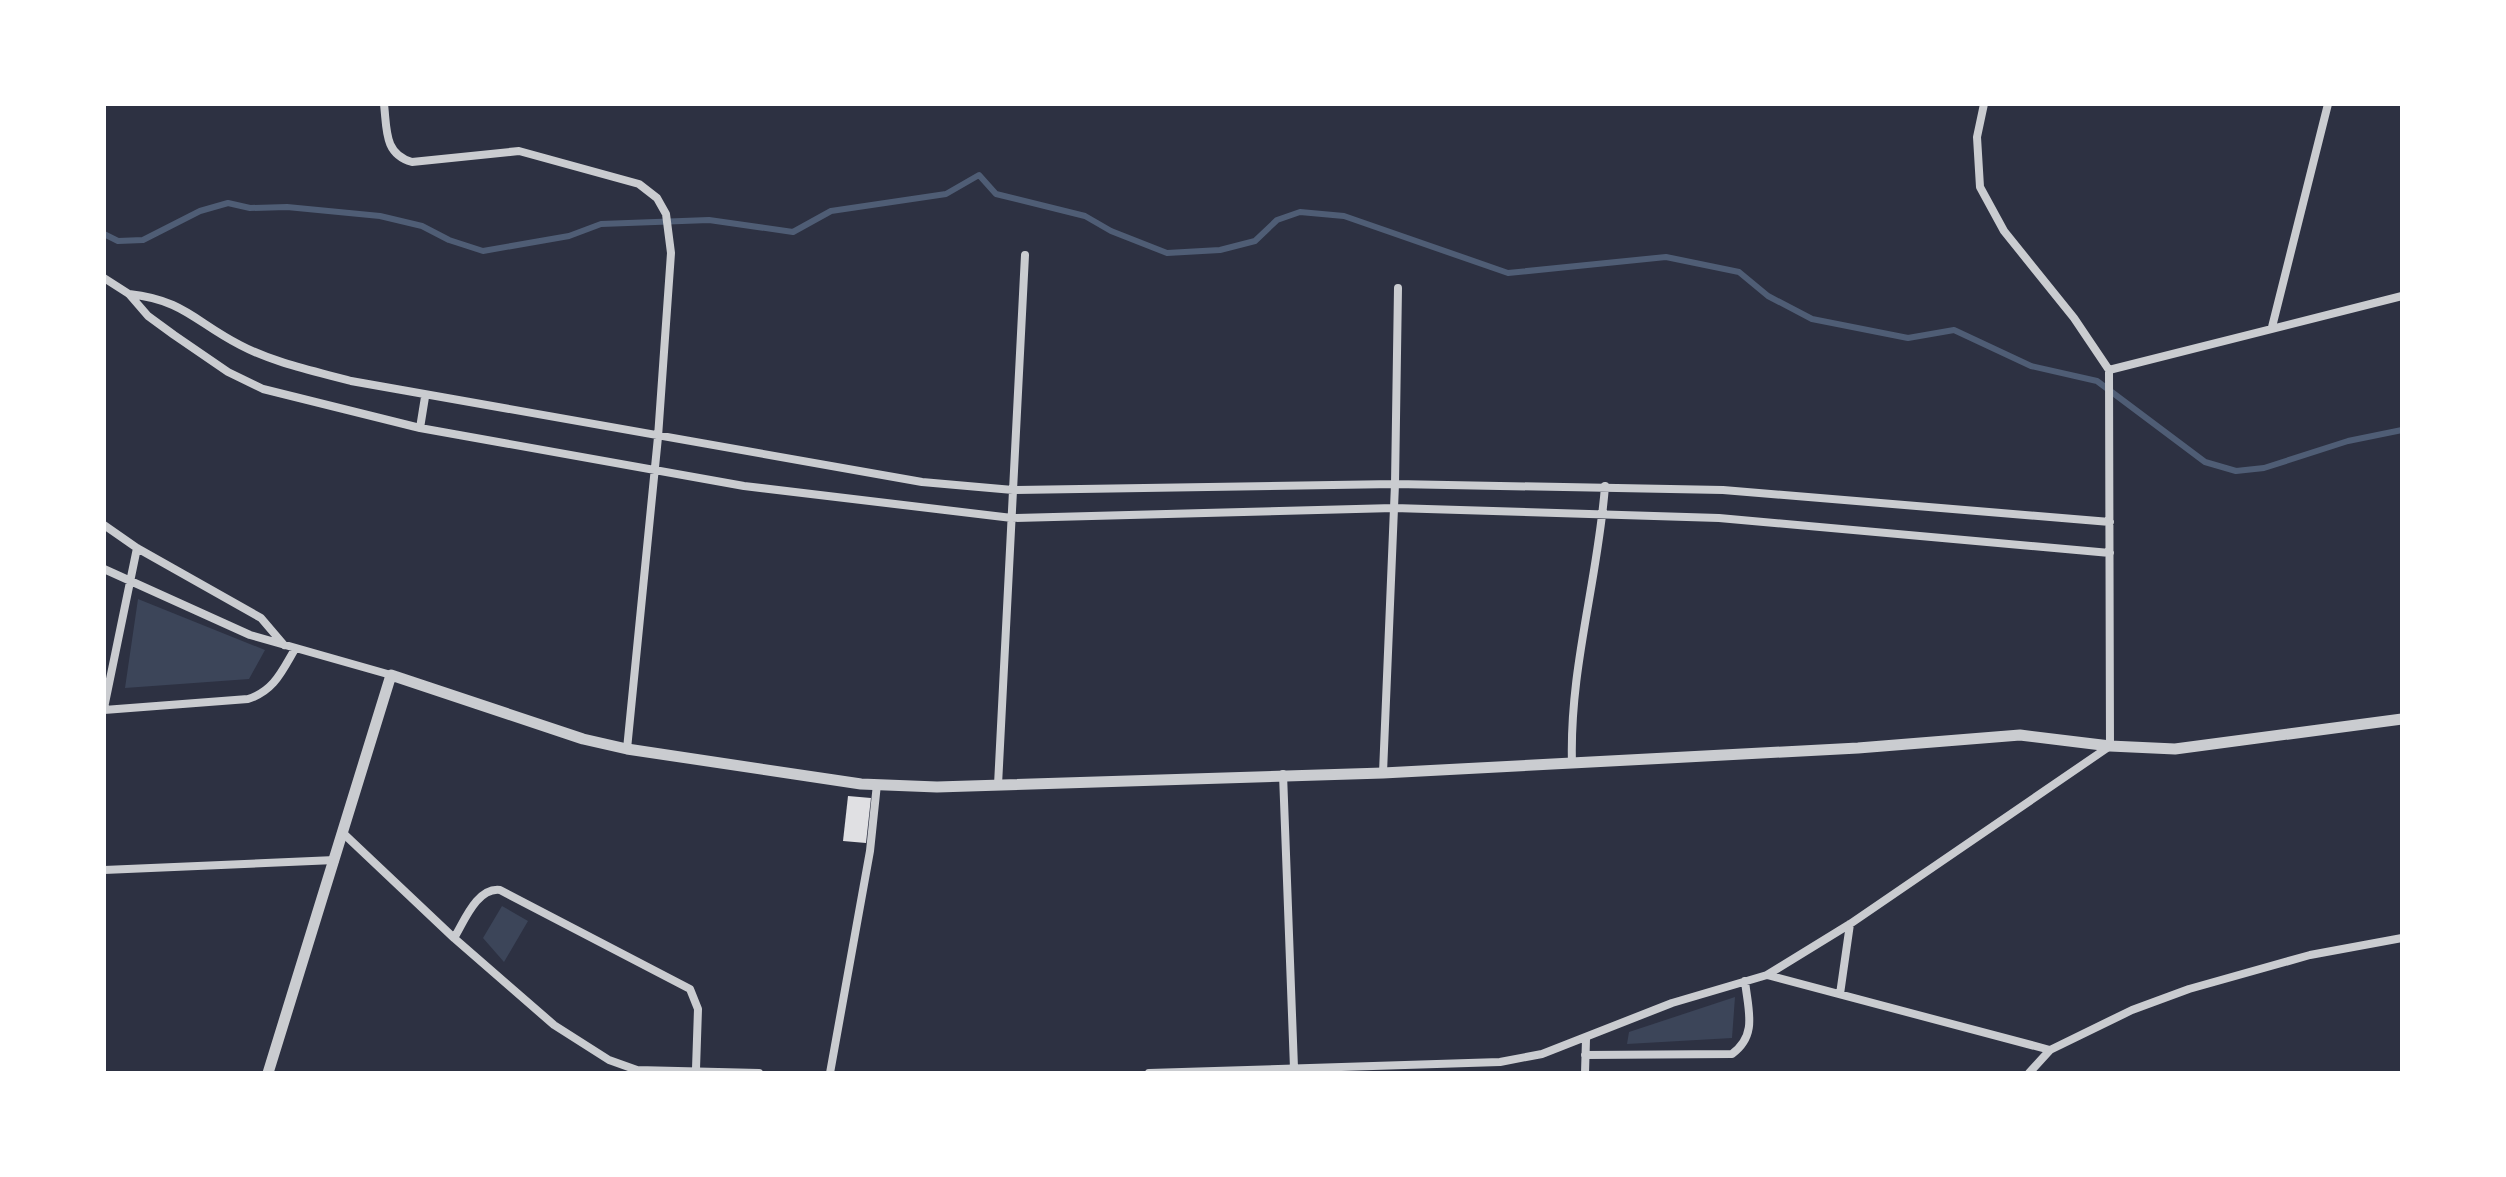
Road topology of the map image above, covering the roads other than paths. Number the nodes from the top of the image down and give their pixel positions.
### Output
1 (384, 104) edge
2 (1984, 104) edge
3 (2328, 104) edge
4 (1025, 255) dead end
5 (104, 278) edge
6 (1398, 288) dead end
7 (129, 294) junction
8 (2402, 296) edge
9 (2272, 327) junction
10 (2109, 373) junction
11 (425, 397) junction
12 (420, 428) junction
13 (658, 437) junction
14 (655, 471) junction
15 (1395, 484) junction
16 (1605, 486) junction
17 (1013, 490) junction
18 (1394, 508) junction
19 (1603, 515) junction
20 (1012, 518) junction
21 (2110, 522) junction
22 (104, 525) edge
23 (137, 548) junction
24 (2110, 553) junction
25 (104, 569) edge
26 (128, 578) junction
27 (284, 645) junction
28 (295, 649) junction
29 (391, 675) junction
30 (104, 709) edge
31 (2402, 719) edge
32 (2110, 746) junction
33 (627, 749) junction
34 (1572, 764) junction
35 (1383, 773) junction
36 (1283, 774) junction
37 (877, 784) junction
38 (998, 785) junction
39 (344, 834) junction
40 (335, 860) junction
41 (104, 870) edge
42 (1850, 924) junction
43 (454, 938) junction
44 (2402, 938) edge
45 (1767, 975) junction
46 (1745, 981) junction
47 (1840, 994) junction
48 (1586, 1039) junction
49 (2050, 1050) junction
50 (1585, 1055) junction
51 (1294, 1068) junction
52 (696, 1069) junction
53 (636, 1071) edge
54 (268, 1073) edge
55 (759, 1073) edge
56 (830, 1073) edge
57 (1149, 1073) edge
58 (1585, 1073) edge
59 (2029, 1073) edge

1 - 13 street
2 - 10 street
3 - 9 street
4 - 17 street
5 - 7 street
6 - 15 street
7 - 11 street
7 - 12 street
8 - 9 street
9 - 10 street
10 - 21 street
11 - 12 street
11 - 13 street
12 - 14 street
13 - 14 street
13 - 17 street
14 - 20 street
14 - 33 street
15 - 16 street
15 - 17 street
15 - 18 street
16 - 19 street
16 - 21 street
17 - 20 street
18 - 19 street
18 - 20 street
18 - 35 street
19 - 24 street
19 - 34 street
20 - 38 street
21 - 24 street
22 - 23 street
23 - 26 street
23 - 27 street
24 - 32 street
25 - 26 street
26 - 27 street
26 - 30 street
27 - 28 street
28 - 29 street
28 - 30 street
29 - 33 street
29 - 39 street
31 - 32 street
32 - 34 street
32 - 42 street
33 - 37 street
34 - 35 street
35 - 36 street
36 - 38 street
36 - 51 street
37 - 38 street
37 - 56 street
39 - 40 street
39 - 43 street
40 - 41 street
40 - 54 street
42 - 45 street
42 - 47 street
43 - 52 street
43 - 53 street
44 - 49 street
45 - 46 street
45 - 47 street
46 - 48 street
46 - 50 street
47 - 49 street
48 - 50 street
48 - 51 street
49 - 59 street
50 - 58 street
51 - 57 street
52 - 53 street
52 - 55 street

